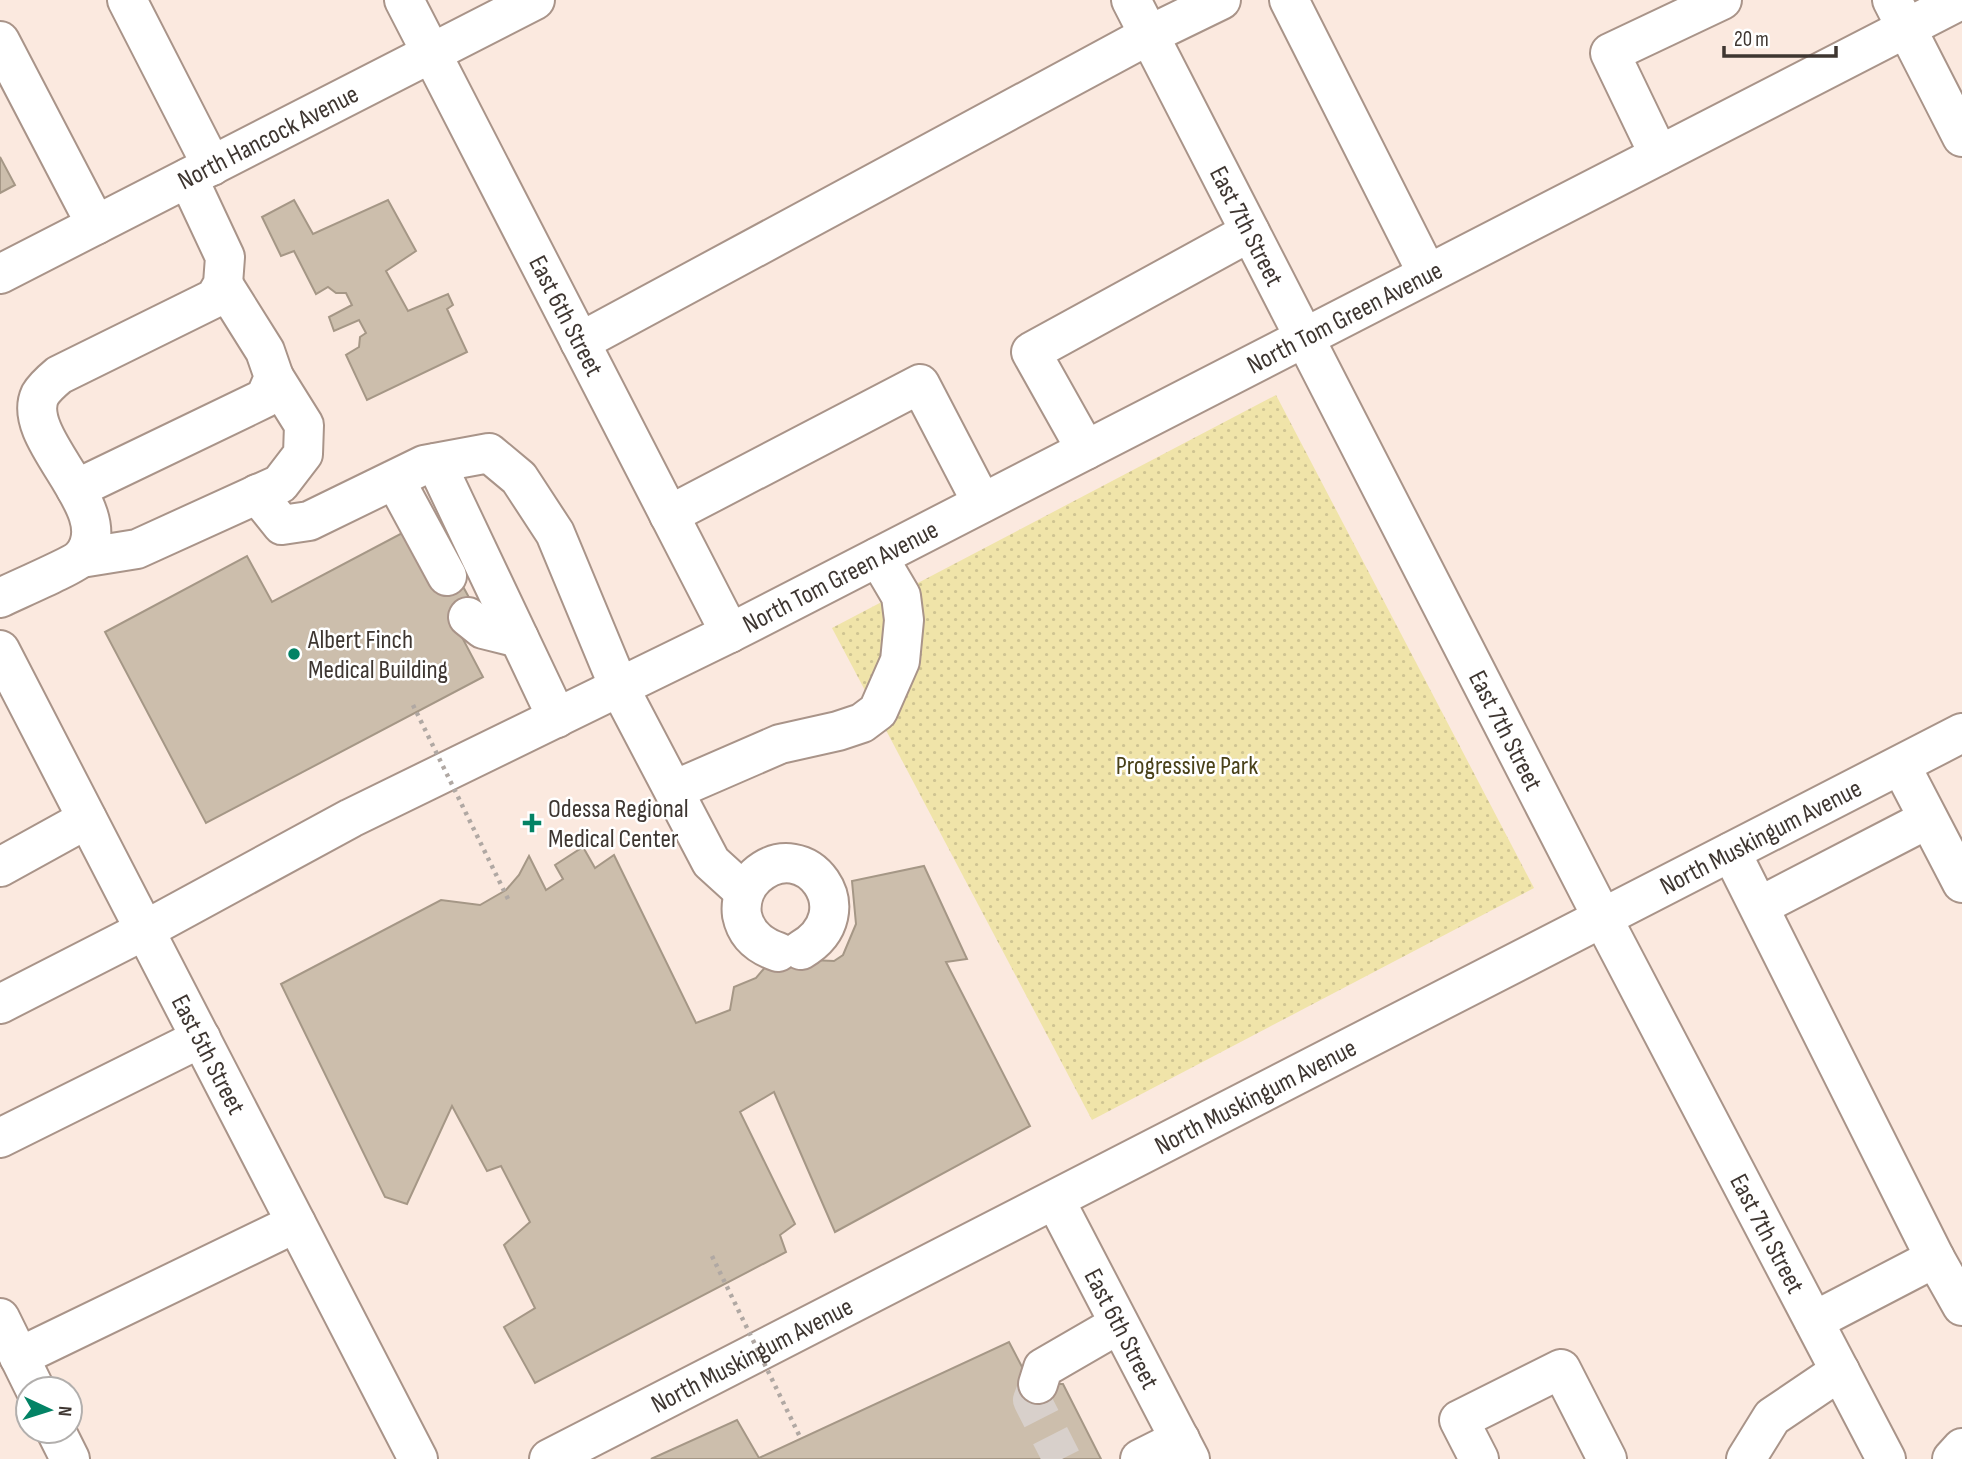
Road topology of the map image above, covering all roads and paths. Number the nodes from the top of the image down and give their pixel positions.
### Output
1 (127, 0) edge
2 (404, 0) edge
3 (535, 0) edge
4 (1131, 0) edge
5 (1221, 0) edge
6 (1289, 0) edge
7 (1722, 0) edge
8 (1961, 0) edge
9 (1899, 14) edge
10 (1149, 35) junction
11 (0, 41) edge
12 (431, 53) junction
13 (1962, 137) edge
14 (1659, 155) junction
15 (200, 172) junction
16 (96, 225) junction
17 (1250, 232) junction
18 (0, 274) edge
19 (1427, 274) junction
20 (223, 285) junction
21 (1304, 338) junction
22 (580, 342) junction
23 (274, 377) junction
24 (1086, 450) junction
25 (436, 463) junction
26 (395, 480) junction
27 (76, 489) junction
28 (257, 494) junction
29 (982, 503) junction
30 (669, 515) junction
31 (878, 557) junction
32 (81, 558) junction
33 (447, 576) dead end
34 (0, 598) edge
35 (468, 617) dead end
36 (730, 633) junction
37 (519, 638) junction
38 (0, 650) edge
39 (619, 687) junction
40 (413, 705) dead end
41 (557, 718) junction
42 (1962, 733) edge
43 (1901, 766) junction
44 (674, 790) junction
45 (88, 819) junction
46 (1943, 829) edge
47 (1731, 852) junction
48 (0, 867) edge
49 (1962, 883) edge
50 (744, 892) junction
51 (509, 901) dead end
52 (1760, 906) junction
53 (1603, 919) junction
54 (145, 930) junction
55 (0, 1004) edge
56 (201, 1038) junction
57 (0, 1139) edge
58 (1055, 1200) junction
59 (296, 1223) junction
60 (712, 1256) dead end
61 (1936, 1258) junction
62 (1962, 1306) edge
63 (0, 1318) edge
64 (1814, 1321) junction
65 (1119, 1324) junction
66 (1840, 1371) junction
67 (27, 1373) edge
68 (1038, 1384) tunnel mouth
69 (802, 1438) dead end
70 (1962, 1448) edge
71 (1185, 1449) edge
72 (418, 1459) edge
73 (549, 1459) edge
74 (1140, 1459) edge
75 (1479, 1459) edge
76 (1607, 1459) edge
77 (1746, 1459) edge
78 (1886, 1459) edge
79 (1952, 1459) edge

1 - 15 street
2 - 12 street, East 6th Street
3 - 12 street, North Hancock Avenue
4 - 10 street, East 7th Street
5 - 10 street
6 - 19 street
7 - 14 street
8 - 9 street, North Tom Green Avenue
9 - 13 street
9 - 14 street, North Tom Green Avenue
10 - 17 street, East 7th Street
10 - 22 street
11 - 16 street
12 - 15 street, North Hancock Avenue
12 - 22 street, East 6th Street
14 - 19 street, North Tom Green Avenue
15 - 16 street, North Hancock Avenue
15 - 20 street
16 - 18 street, North Hancock Avenue
17 - 21 street, East 7th Street
17 - 24 street
19 - 21 street, North Tom Green Avenue
20 - 23 street
20 - 27 street
21 - 24 street, North Tom Green Avenue
21 - 53 street, East 7th Street
22 - 30 street, East 6th Street
23 - 27 street
23 - 28 street
24 - 29 street, North Tom Green Avenue
25 - 26 street
25 - 37 street
25 - 39 street
26 - 28 street
26 - 33 street
27 - 32 street
28 - 32 street
29 - 30 street
29 - 31 street, North Tom Green Avenue
30 - 36 street, East 6th Street
31 - 36 street, North Tom Green Avenue
31 - 44 street
32 - 34 street
35 - 37 street
36 - 39 street, North Tom Green Avenue
37 - 41 street
38 - 45 street, East 5th Street
39 - 41 street, North Tom Green Avenue
39 - 44 street
40 - 51 path, bridge
41 - 54 street, North Tom Green Avenue
42 - 43 street, North Muskingum Avenue
43 - 46 street
43 - 47 street, North Muskingum Avenue
44 - 50 street
45 - 48 street
45 - 54 street, East 5th Street
46 - 49 street
46 - 52 street
47 - 52 street
47 - 53 street, North Muskingum Avenue
50 - 50 street
52 - 61 street
53 - 58 street, North Muskingum Avenue
53 - 64 street, East 7th Street
54 - 55 street
54 - 56 street, East 5th Street
56 - 57 street
56 - 59 street, East 5th Street
58 - 65 street, East 6th Street
58 - 73 street, North Muskingum Avenue
59 - 67 street
59 - 72 street, East 5th Street
60 - 69 path, bridge
61 - 62 street
61 - 64 street
63 - 67 street
64 - 66 street, East 7th Street
65 - 68 street
65 - 71 street, East 6th Street
66 - 77 street
66 - 78 street, East 7th Street
70 - 79 street
71 - 74 street
75 - 76 street

